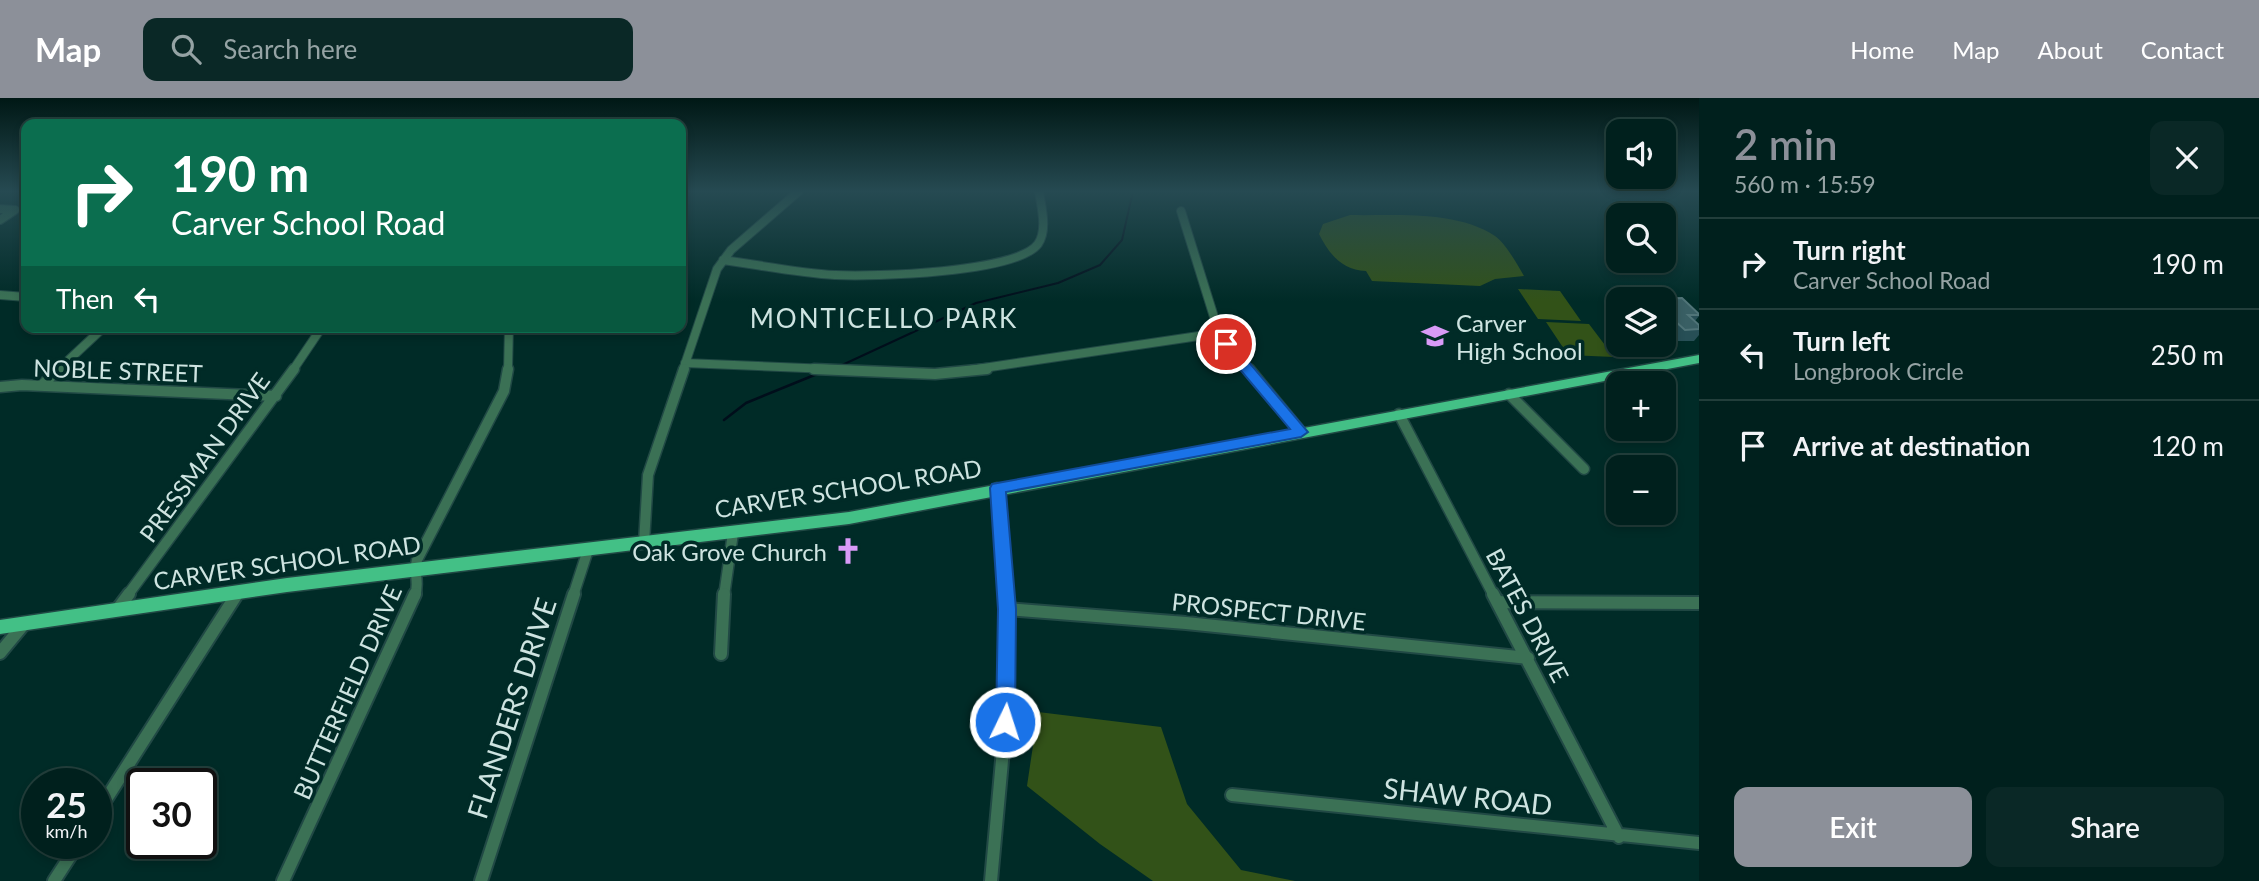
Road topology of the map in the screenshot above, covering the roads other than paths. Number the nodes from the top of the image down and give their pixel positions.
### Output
1 (759, 228) edge
2 (1043, 228) edge
3 (1186, 228) edge
4 (723, 260) junction
5 (0, 295) edge
6 (21, 297) edge
7 (98, 333) edge
8 (318, 333) edge
9 (509, 333) edge
10 (1219, 333) junction
11 (1699, 359) edge
12 (685, 363) junction
13 (41, 386) junction
14 (0, 387) edge
15 (1509, 394) junction
16 (276, 396) junction
17 (1399, 414) junction
18 (1301, 432) junction
19 (1584, 469) dead end
20 (998, 488) junction
21 (733, 533) junction
22 (645, 543) junction
23 (588, 550) junction
24 (414, 570) junction
25 (239, 592) junction
26 (1498, 602) junction
27 (1699, 603) edge
28 (1007, 609) junction
29 (117, 610) junction
30 (24, 624) junction
31 (0, 627) edge
32 (0, 653) edge
33 (721, 654) dead end
34 (1528, 659) junction
35 (112, 790) edge
36 (1232, 795) dead end
37 (1619, 837) junction
38 (1699, 842) edge
39 (68, 859) edge
40 (54, 881) edge
41 (283, 881) edge
42 (481, 881) edge
43 (991, 881) edge

1 - 4 street
2 - 4 street
3 - 10 street
4 - 12 street
5 - 6 street
7 - 13 street
8 - 16 street, PRESSMAN DRIVE
9 - 24 street, BUTTERFIELD DRIVE
10 - 12 street
10 - 18 street
11 - 15 main road, CARVER SCHOOL ROAD
12 - 22 street
13 - 14 street, NOBLE STREET
13 - 16 street, NOBLE STREET
15 - 17 main road, CARVER SCHOOL ROAD
15 - 19 street
16 - 29 street, PRESSMAN DRIVE
17 - 18 main road, CARVER SCHOOL ROAD
17 - 26 street, BATES DRIVE
18 - 20 main road, CARVER SCHOOL ROAD
20 - 21 main road, CARVER SCHOOL ROAD
20 - 28 street
21 - 22 main road, CARVER SCHOOL ROAD
21 - 33 street
22 - 23 main road, CARVER SCHOOL ROAD
23 - 24 main road, CARVER SCHOOL ROAD
23 - 42 street, FLANDERS DRIVE
24 - 25 main road, CARVER SCHOOL ROAD
24 - 41 street, BUTTERFIELD DRIVE
25 - 29 main road, CARVER SCHOOL ROAD
25 - 35 street
26 - 27 street
26 - 34 street, BATES DRIVE
28 - 34 street, PROSPECT DRIVE
28 - 43 street
29 - 30 main road, CARVER SCHOOL ROAD
30 - 31 main road, CARVER SCHOOL ROAD
30 - 32 street
34 - 37 street, BATES DRIVE
36 - 37 street, SHAW ROAD
37 - 38 street, SHAW ROAD
39 - 40 street

